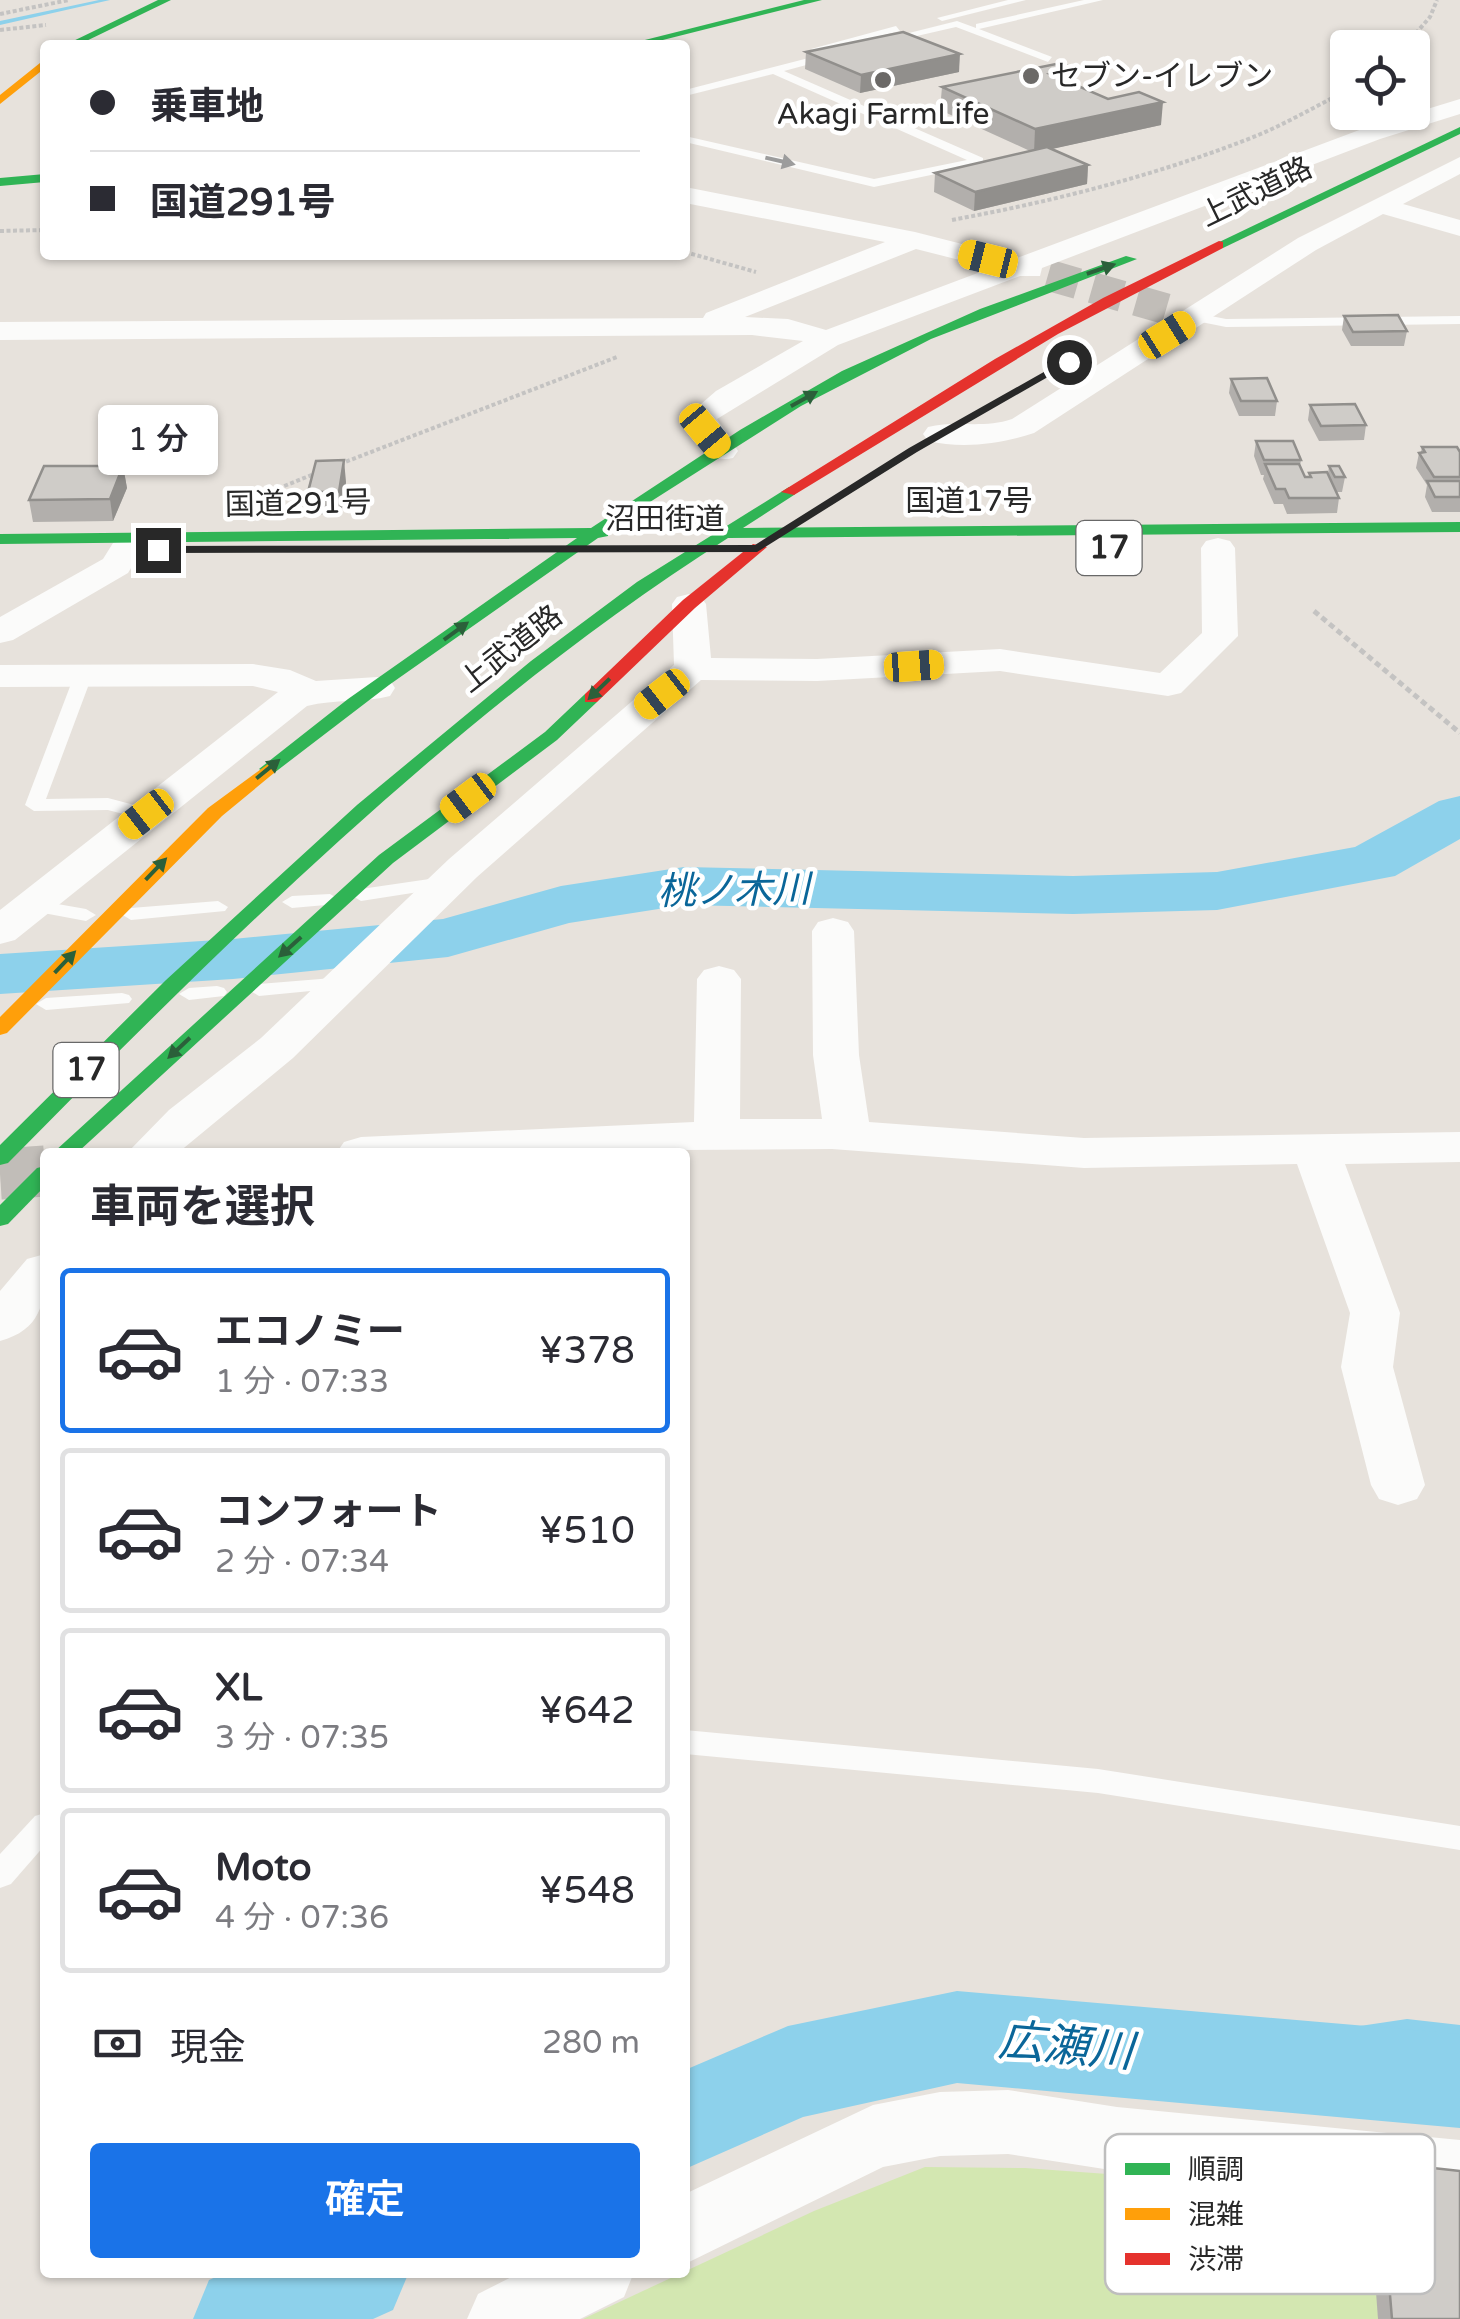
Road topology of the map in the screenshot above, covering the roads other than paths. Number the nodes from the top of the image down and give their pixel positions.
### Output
1 (166, 0) edge
2 (817, 0) edge
3 (1022, 0) edge
4 (1098, 0) edge
5 (970, 28) junction
6 (81, 40) edge
7 (651, 40) edge
8 (1048, 59) dead end
9 (40, 66) edge
10 (776, 70) junction
11 (690, 81) edge
12 (690, 92) edge
13 (0, 101) edge
14 (1460, 106) edge
15 (1460, 130) edge
16 (690, 140) edge
17 (1460, 144) edge
18 (1460, 164) edge
19 (40, 178) edge
20 (0, 182) edge
21 (690, 196) edge
22 (1379, 205) junction
23 (1304, 209) junction
24 (1460, 228) edge
25 (914, 240) junction
26 (1036, 271) junction
27 (1176, 309) junction
28 (1460, 320) edge
29 (699, 326) junction
30 (0, 331) edge
31 (828, 339) junction
32 (990, 408) dead end
33 (932, 439) joint
34 (722, 451) junction
35 (817, 508) dead end
36 (1460, 527) edge
37 (598, 532) junction
38 (777, 533) junction
39 (0, 538) edge
40 (671, 541) joint
41 (1460, 544) edge
42 (1218, 548) junction
43 (572, 549) junction
44 (757, 549) junction
45 (0, 550) edge
46 (125, 550) junction
47 (689, 604) junction
48 (0, 632) edge
49 (692, 669) junction
50 (0, 676) edge
51 (82, 676) junction
52 (377, 688) junction
53 (309, 692) junction
54 (146, 814) junction
55 (442, 890) junction
56 (360, 896) dead end
57 (292, 902) dead end
58 (330, 905) junction
59 (218, 907) dead end
60 (130, 914) dead end
61 (15, 918) edge
62 (92, 922) junction
63 (833, 931) dead end
64 (354, 976) junction
65 (719, 978) dead end
66 (254, 986) junction
67 (181, 989) junction
68 (218, 992) dead end
69 (122, 998) dead end
70 (39, 1000) junction
71 (0, 1029) edge
72 (717, 1135) junction
73 (848, 1135) junction
74 (610, 1146) edge
75 (1460, 1147) edge
76 (70, 1148) edge
77 (156, 1148) edge
78 (521, 1148) edge
79 (1316, 1150) junction
80 (0, 1158) edge
81 (40, 1178) edge
82 (0, 1219) edge
83 (40, 1276) edge
84 (0, 1324) edge
85 (1398, 1485) dead end
86 (690, 1742) edge
87 (40, 1831) edge
88 (1460, 1838) edge
89 (0, 1875) edge
90 (1105, 2136) edge
91 (1435, 2170) edge
92 (1460, 2173) edge
93 (690, 2228) edge
94 (586, 2278) edge
95 (504, 2319) edge

1 - 6 main road
2 - 7 main road
3 - 11 lane
4 - 5 lane
5 - 8 lane
5 - 10 lane
9 - 13 main road
10 - 12 lane
16 -> 10 lane
14 - 26 street
15 - 23 main road, 上武道路 / 17
17 - 23 main road, 上武道路 / 17
18 - 22 street
19 - 20 main road
21 - 25 street
22 - 24 street
22 - 27 street
23 - 27 main road
34 -> 23 main road
23 - 67 main road, 上武道路 / 17
25 - 26 street
25 - 29 street
26 - 31 street
27 - 28 lane
27 - 33 street
29 - 30 street
29 - 31 street
31 - 34 street
32 - 33 main road
34 - 37 main road
35 - 38 main road
36 - 38 main road, 国道17号 / 17
37 - 39 main road, 国道291号
37 - 43 main road
37 - 43 main road, 沼田街道
38 - 40 main road, 国道17号 / 17
38 - 44 main road
40 - 44 main road, 沼田街道 / 17
41 - 42 main road, 国道17号 / 17
42 - 44 main road, 国道17号 / 17
42 - 49 street
43 - 46 main road, 国道291号
52 -> 43 main road
44 - 47 main road
45 - 46 main road, 国道291号
46 - 48 street
47 - 49 street
47 -> 58 main road
49 - 55 street
50 - 51 street
51 - 53 street
51 - 54 lane
52 - 53 street
62 -> 52 main road
53 - 54 street
54 - 61 street
55 - 56 lane
55 - 64 street
57 - 58 lane
58 -> 66 main road
59 - 60 lane
61 - 62 lane
70 -> 62 main road
63 - 73 street
64 - 66 lane
64 - 77 street
65 - 72 street
66 -> 76 main road
67 - 68 lane
67 - 80 main road, 上武道路 / 17
69 - 70 lane
70 - 71 main road
72 - 73 street
72 - 74 street
73 - 79 street
74 - 78 street
75 - 79 street
79 - 85 street
81 - 82 main road
83 - 84 street
86 - 88 lane
87 - 89 lane
90 - 93 street
91 - 92 street
94 - 95 street

